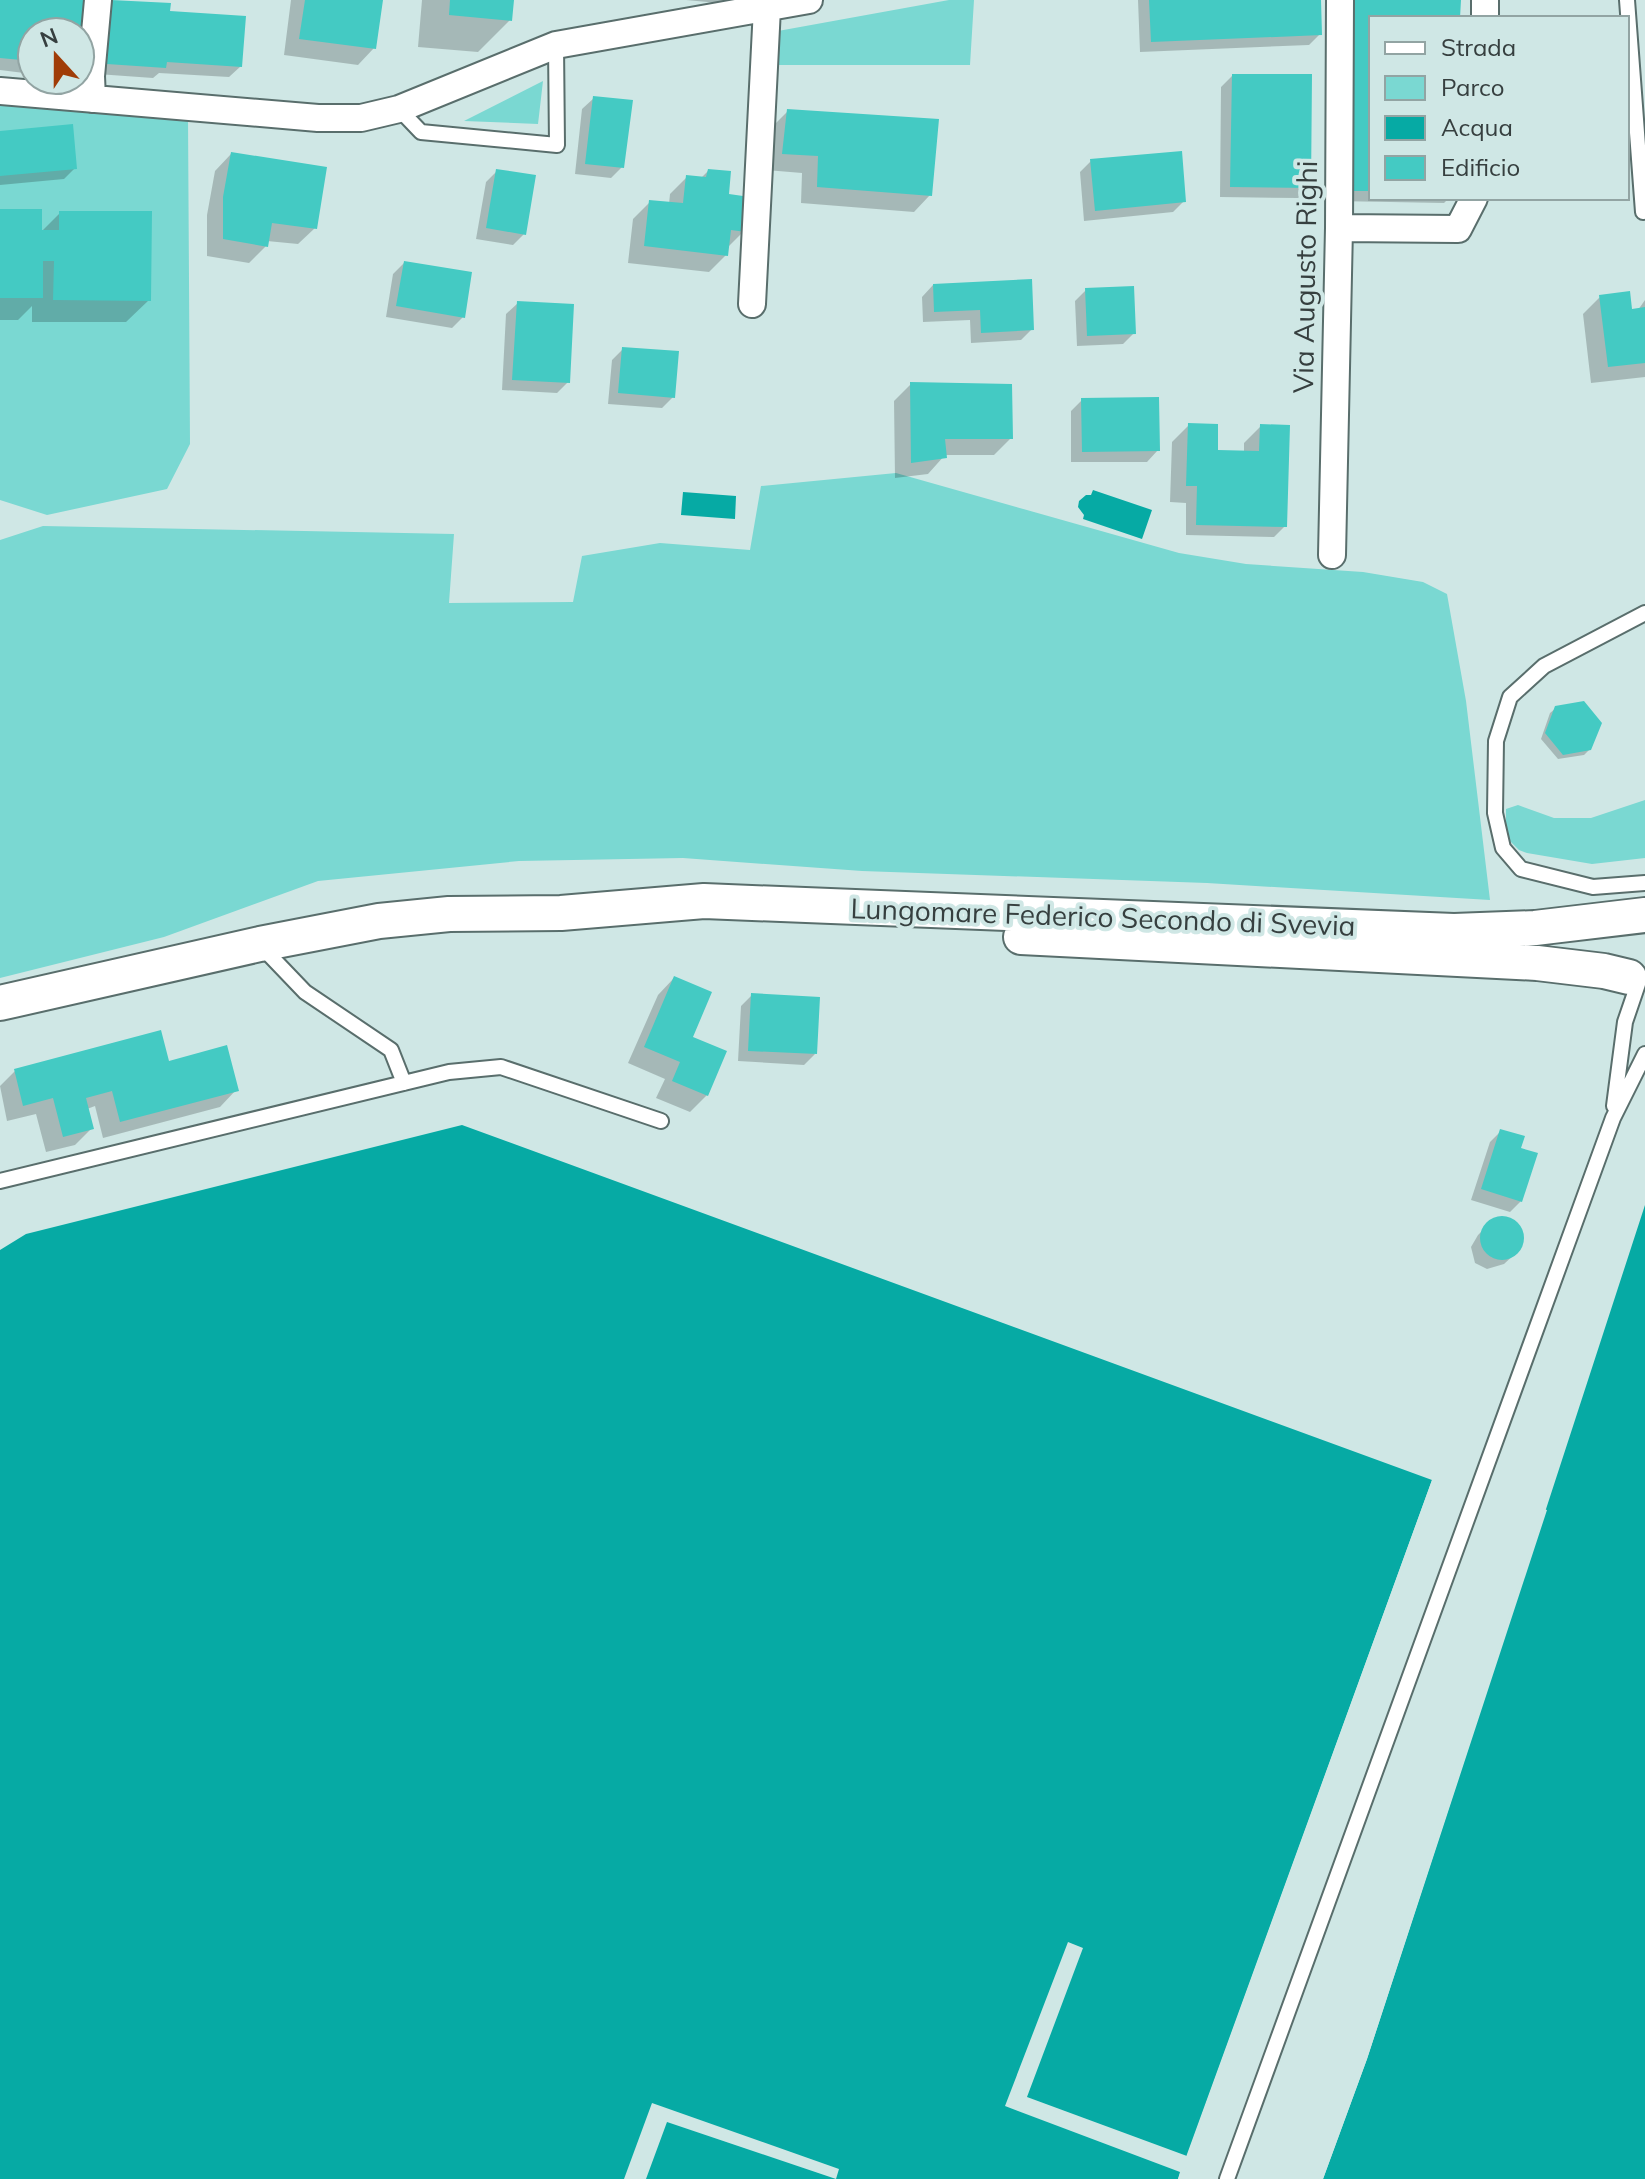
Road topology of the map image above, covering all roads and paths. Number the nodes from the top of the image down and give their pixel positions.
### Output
1 (98, 0) edge
2 (809, 0) edge
3 (1340, 0) edge
4 (767, 8) junction
5 (1629, 26) edge
6 (556, 45) junction
7 (0, 91) edge
8 (92, 99) junction
9 (399, 109) junction
10 (1473, 200) edge
11 (1643, 212) dead end
12 (1339, 228) junction
13 (752, 304) dead end
14 (1332, 555) dead end
15 (1645, 613) edge
16 (1645, 883) edge
17 (561, 913) junction
18 (1645, 915) edge
19 (260, 944) junction
20 (1638, 983) edge
21 (0, 1003) edge
22 (1645, 1054) edge
23 (404, 1083) junction
24 (1613, 1118) junction
25 (661, 1121) dead end
26 (0, 1181) edge
27 (1227, 2179) edge

1 - 8 street
2 - 4 street
3 - 12 street, Via Augusto Righi
4 - 6 street
4 - 13 street
5 - 11 lane
6 - 9 street
6 - 9 lane
7 - 8 street
8 - 9 street
10 - 12 street
12 - 14 street, Via Augusto Righi
15 - 16 lane
17 - 18 street, Lungomare Federico Secondo di Svevia
17 - 19 street, Lungomare Federico Secondo di Svevia
17 - 20 street, Lungomare Federico Secondo di Svevia
18 - 20 street
19 - 21 street, Lungomare Federico Secondo di Svevia
19 - 23 lane
20 - 24 lane
22 - 24 lane
23 - 25 lane
23 - 26 lane
24 - 27 lane

